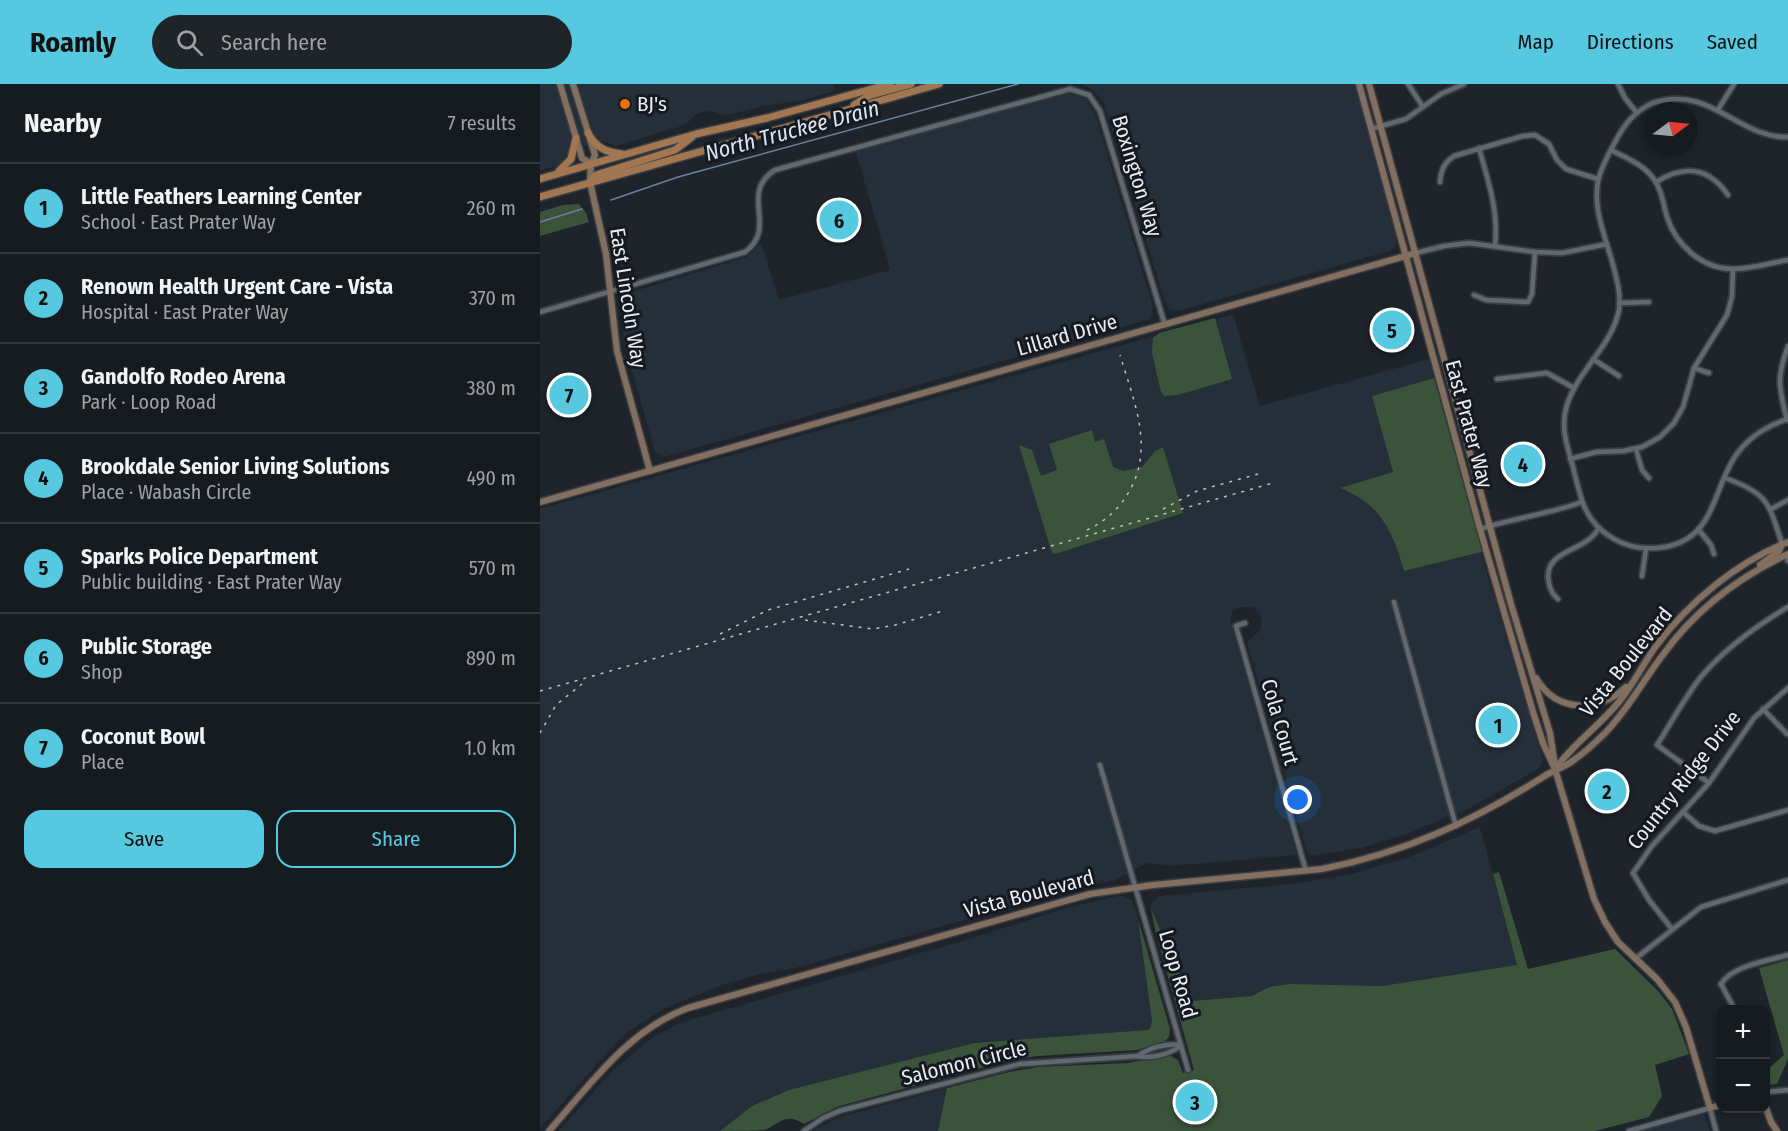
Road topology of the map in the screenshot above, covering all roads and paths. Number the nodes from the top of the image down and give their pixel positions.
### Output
1 (560, 84) edge
2 (573, 84) edge
3 (890, 84) edge
4 (911, 84) edge
5 (939, 84) edge
6 (1359, 84) edge
7 (1369, 84) edge
8 (1408, 84) edge
9 (1464, 84) edge
10 (1618, 84) edge
11 (1734, 84) edge
12 (1423, 107) junction
13 (1719, 108) junction
14 (847, 110) junction
15 (1637, 113) junction
16 (1380, 127) junction
17 (1371, 129) junction
18 (588, 134) junction
19 (696, 134) junction
20 (1788, 137) edge
21 (576, 138) junction
22 (1479, 148) junction
23 (1611, 150) junction
24 (625, 154) junction
25 (591, 164) junction
26 (555, 175) junction
27 (1598, 178) junction
28 (540, 179) edge
29 (590, 182) junction
30 (1440, 182) dead end
31 (1656, 182) junction
32 (1728, 195) dead end
33 (540, 197) edge
34 (1607, 244) junction
35 (1495, 246) junction
36 (1535, 252) junction
37 (1416, 253) junction
38 (1406, 256) junction
39 (1788, 260) edge
40 (1733, 269) junction
41 (611, 291) junction
42 (1474, 296) dead end
43 (1649, 302) dead end
44 (1620, 303) junction
45 (540, 312) edge
46 (1165, 325) junction
47 (1788, 346) edge
48 (1593, 359) junction
49 (1694, 368) junction
50 (1708, 373) dead end
51 (1619, 376) dead end
52 (1497, 380) dead end
53 (1575, 388) junction
54 (1788, 419) edge
55 (1636, 449) junction
56 (1570, 459) junction
57 (650, 471) junction
58 (1649, 478) dead end
59 (1725, 478) junction
60 (1788, 500) edge
61 (540, 502) edge
62 (1582, 502) junction
63 (1771, 509) junction
64 (1490, 526) junction
65 (1599, 528) junction
66 (1480, 529) junction
67 (1698, 529) junction
68 (1646, 549) junction
69 (1787, 551) edge
70 (1714, 554) dead end
71 (1751, 574) junction
72 (1642, 576) dead end
73 (1558, 599) dead end
74 (1394, 602) dead end
75 (1788, 607) edge
76 (1245, 623) dead end
77 (1531, 670) junction
78 (1633, 680) junction
79 (1788, 688) edge
80 (1763, 709) junction
81 (1787, 734) edge
82 (1100, 765) dead end
83 (1555, 769) junction
84 (1708, 783) junction
85 (1788, 810) edge
86 (1683, 812) junction
87 (1456, 826) junction
88 (1306, 871) junction
89 (1788, 880) edge
90 (1136, 887) junction
91 (1672, 928) junction
92 (1788, 955) edge
93 (1635, 959) junction
94 (1732, 1005) edge
95 (1181, 1046) junction
96 (1188, 1070) dead end
97 (1788, 1090) edge
98 (1770, 1092) edge
99 (1716, 1106) edge
100 (1710, 1108) junction
101 (1768, 1113) edge
102 (549, 1131) edge
103 (804, 1131) edge
104 (1629, 1131) edge
105 (1716, 1131) edge
106 (1777, 1131) edge

1 - 21 main road
2 - 18 main road, East Lincoln Way
3 - 19 main road
4 - 14 main road
5 - 14 main road
6 - 17 main road, East Prater Way
7 - 16 main road, East Prater Way
8 - 12 street
9 - 12 street
10 - 15 street
11 - 13 street
12 - 16 street
13 - 15 street
13 - 20 street
14 - 29 main road
15 - 23 street
16 - 17 street
16 - 37 main road, East Prater Way
17 - 38 main road, East Prater Way
18 - 24 main road
18 - 25 main road, East Lincoln Way
19 - 24 main road
19 - 29 main road
21 - 25 main road
21 - 26 main road
22 - 27 street
22 - 30 street
22 - 35 street
23 - 27 street
23 - 31 street
24 - 25 main road
25 - 26 main road
25 - 29 main road, East Lincoln Way
26 - 28 main road
27 - 34 street
29 - 33 main road
29 - 41 main road, East Lincoln Way
31 - 32 street
31 - 40 street
34 - 36 street, Lillard Drive
34 - 44 street
35 - 36 street, Lillard Drive
35 - 37 street, Lillard Drive
36 - 42 street
37 - 38 main road, Lillard Drive
37 - 64 main road, East Prater Way
38 - 46 main road, Lillard Drive
38 - 66 main road, East Prater Way
39 - 40 street
40 - 49 street
41 - 45 street, Boxington Way
41 - 46 street, Boxington Way
41 - 57 main road, East Lincoln Way
43 - 44 street
44 - 48 street
46 - 57 main road, Lillard Drive
47 - 54 street
48 - 51 street
48 - 53 street
49 - 50 street
49 - 55 street
52 - 53 street
53 - 56 street
54 - 59 street
55 - 56 street
55 - 58 street
56 - 62 street
57 - 61 main road, Lillard Drive
59 - 63 street
59 - 67 street
60 - 63 street
62 - 64 street
62 - 65 street
63 - 69 street
64 - 66 street
64 - 77 main road, East Prater Way
65 - 68 street
65 - 73 street
66 - 83 main road, East Prater Way
67 - 68 street
67 - 70 street
68 - 72 street
69 - 71 main road, Vista Boulevard
69 - 71 main road
69 - 78 main road, Vista Boulevard
71 - 83 main road, Vista Boulevard
74 - 87 street
75 - 84 street
76 - 88 street, Cola Court
77 - 78 main road
77 - 83 main road, East Prater Way
78 - 83 main road, Vista Boulevard
79 - 80 street, Country Ridge Drive
80 - 81 street
80 - 84 street, Country Ridge Drive
82 - 90 street, Loop Road
83 - 87 main road, Vista Boulevard
83 - 93 main road, East Prater Way
84 - 86 street, Country Ridge Drive
85 - 86 street
86 - 91 street, Country Ridge Drive
87 - 88 main road, Vista Boulevard
88 - 90 main road, Vista Boulevard
89 - 91 street
90 - 95 street, Loop Road
90 - 102 main road, Vista Boulevard
91 - 93 street
92 - 94 street
93 - 100 main road, East Prater Way
95 - 96 street, Loop Road
95 - 103 street, Salomon Circle
97 - 98 street
99 - 100 main road
100 - 104 street
100 - 105 street, East Prater Way
101 - 106 main road

